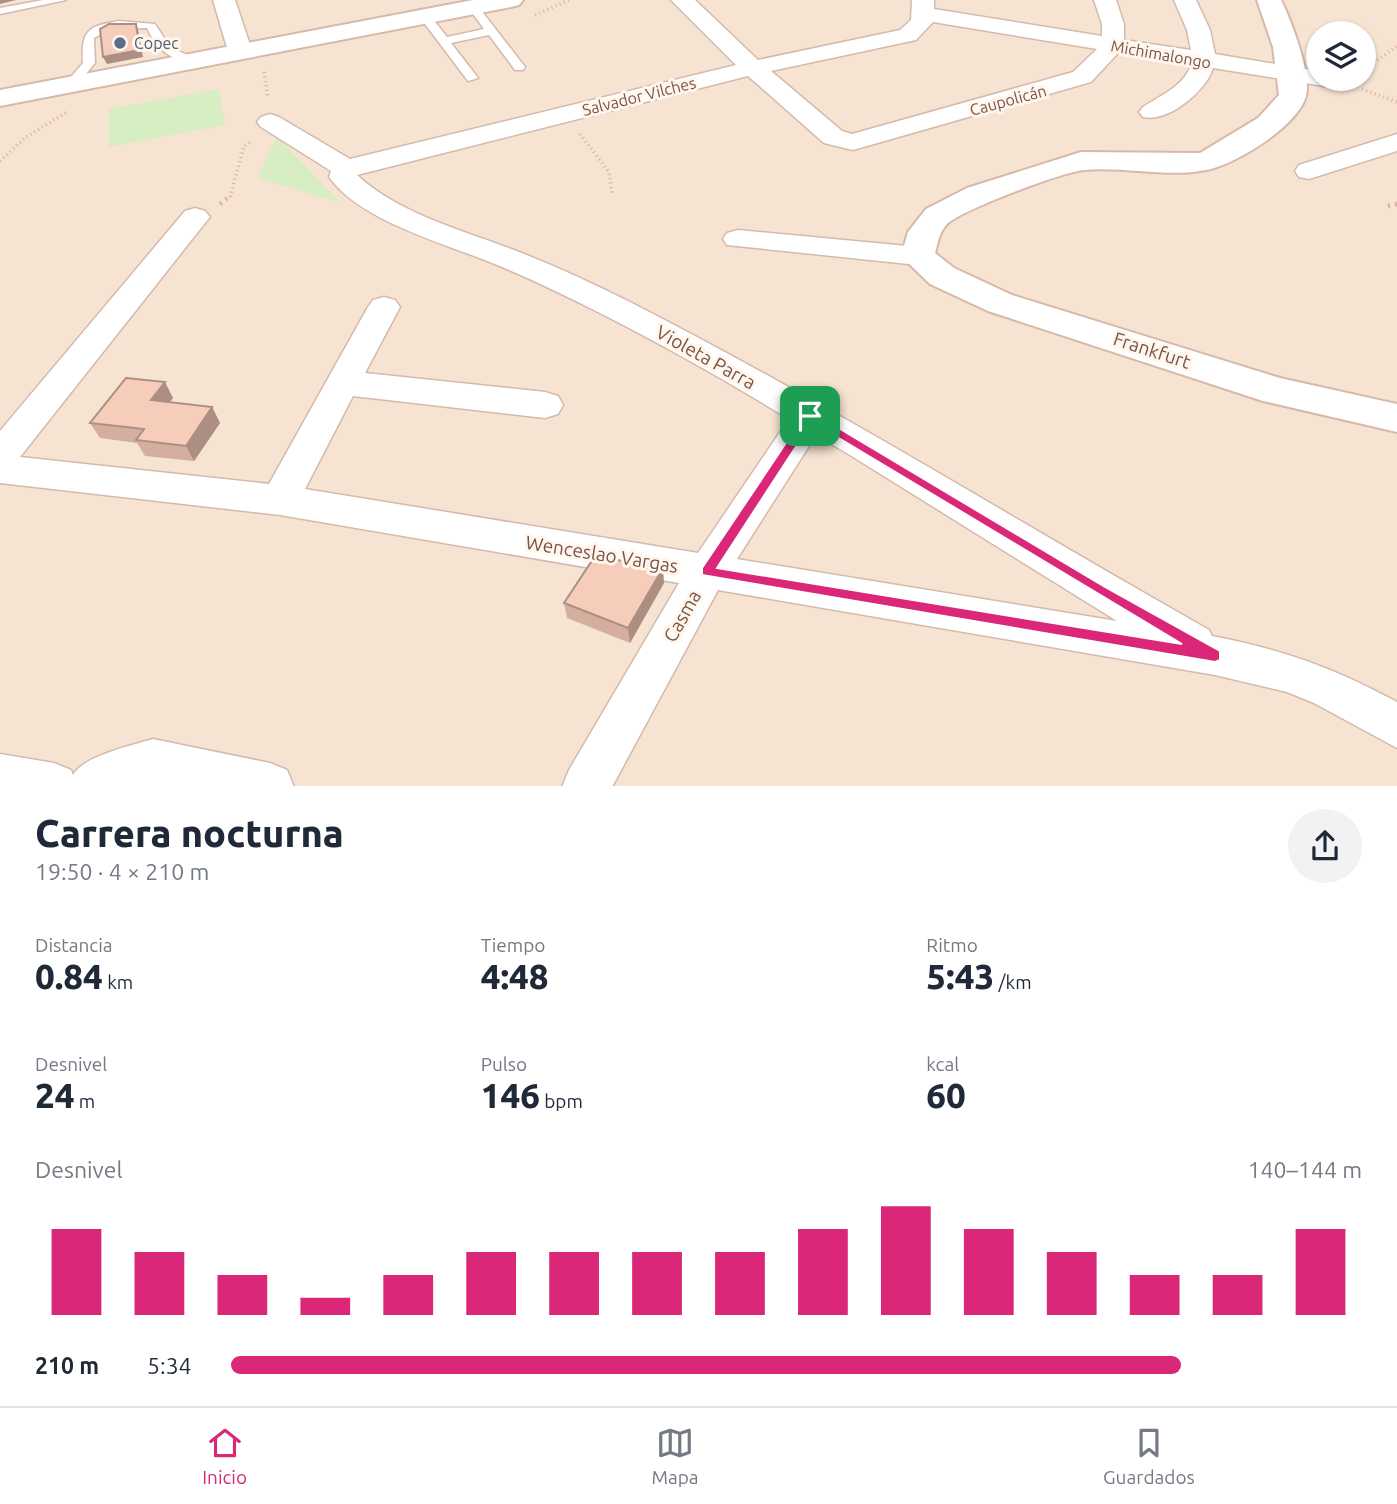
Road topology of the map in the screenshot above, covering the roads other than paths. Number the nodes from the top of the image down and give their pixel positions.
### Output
1 (61, 0) edge
2 (224, 0) edge
3 (511, 0) edge
4 (682, 0) edge
5 (1105, 0) edge
6 (1185, 0) edge
7 (1269, 0) edge
8 (473, 7) junction
9 (923, 10) edge
10 (0, 11) edge
11 (425, 16) junction
12 (492, 31) junction
13 (444, 41) junction
14 (1112, 45) junction
15 (251, 49) junction
16 (192, 60) junction
17 (1203, 61) junction
18 (519, 67) dead end
19 (753, 68) junction
20 (1291, 76) junction
21 (471, 78) dead end
22 (1306, 78) edge
23 (71, 84) junction
24 (0, 98) edge
25 (1152, 112) dead end
26 (270, 122) road end
27 (1397, 142) edge
28 (346, 168) junction
29 (1309, 171) dead end
30 (195, 217) road end
31 (738, 239) dead end
32 (918, 256) junction
33 (384, 307) dead end
34 (343, 383) junction
35 (545, 405) dead end
36 (810, 416) junction
37 (1397, 418) edge
38 (0, 456) edge
39 (0, 469) edge
40 (280, 500) junction
41 (707, 572) junction
42 (1215, 656) junction
43 (1397, 726) edge
44 (0, 777) edge
45 (54, 786) edge
46 (92, 786) edge
47 (270, 786) edge
48 (586, 786) edge

1 - 10 lane
2 - 15 street
3 - 8 street
4 - 19 street
5 - 14 street
6 - 17 street
7 - 20 street
8 - 11 street
8 - 12 lane
9 - 14 street, Michimalongo
9 - 19 street, Salvador Vilches
11 - 13 lane
11 - 15 street
12 - 13 lane
12 - 18 lane
13 - 21 lane
14 - 17 street, Michimalongo
14 - 19 street, Caupolicán
15 - 16 street
16 - 23 street
16 - 23 lane
17 - 20 street, Michimalongo
17 - 25 street
19 - 28 street, Salvador Vilches
20 - 22 street, Michimalongo
20 - 32 street
23 - 24 street
26 - 28 street, Violeta Parra
27 - 29 street
28 - 36 street, Violeta Parra
30 - 38 street
31 - 32 street
32 - 37 street, Frankfurt
33 - 34 street
34 - 35 street
34 - 40 street
36 - 41 street, Casma
36 - 42 street, Violeta Parra
39 - 40 street, Wenceslao Vargas
40 - 41 street, Wenceslao Vargas
41 - 42 street, Wenceslao Vargas
41 - 48 street, Casma
42 - 43 street, Wenceslao Vargas
44 - 45 street
46 - 47 street

